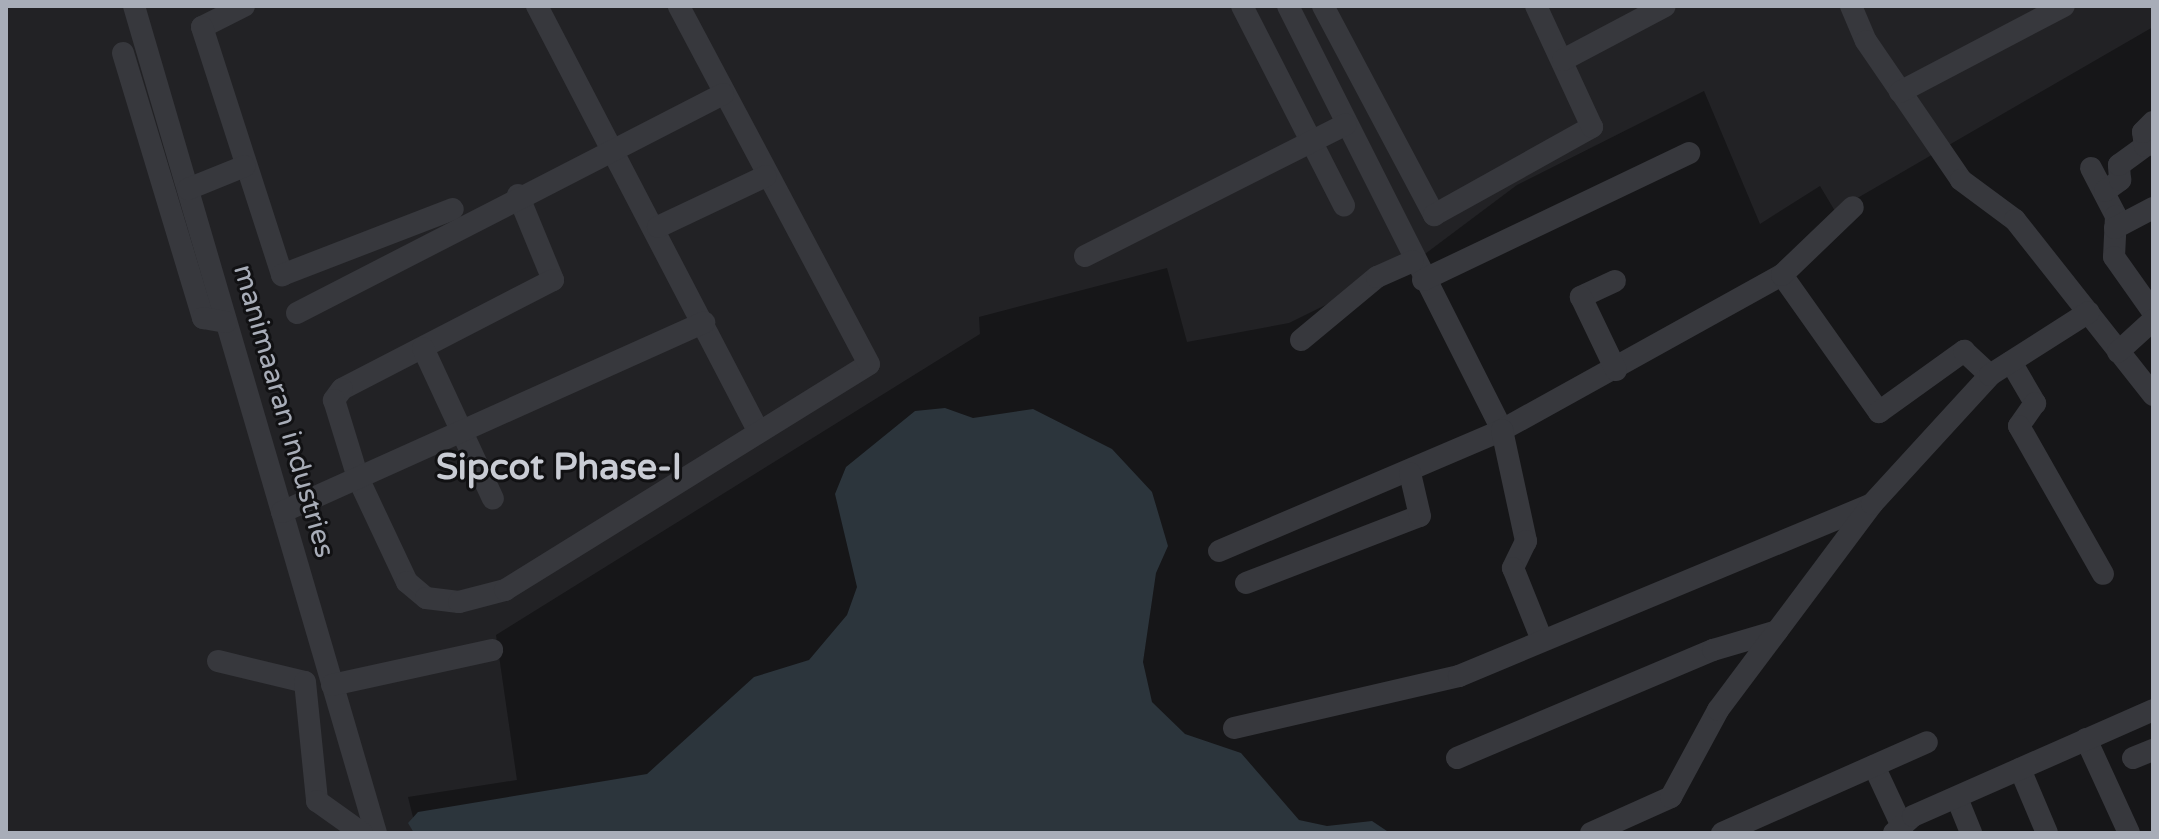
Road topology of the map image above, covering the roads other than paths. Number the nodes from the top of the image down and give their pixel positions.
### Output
1 (134, 6) edge
2 (244, 6) edge
3 (537, 6) edge
4 (679, 6) edge
5 (1242, 6) edge
6 (1288, 6) edge
7 (1323, 6) edge
8 (1536, 6) edge
9 (1665, 6) edge
10 (1851, 6) edge
11 (2064, 6) edge
12 (123, 53) dead end
13 (1563, 60) junction
14 (1900, 92) junction
15 (723, 94) junction
16 (2153, 122) edge
17 (1346, 124) junction
18 (1312, 141) junction
19 (613, 149) junction
20 (1689, 153) dead end
21 (245, 166) junction
22 (2091, 168) dead end
23 (766, 176) junction
24 (188, 189) junction
25 (2105, 191) junction
26 (518, 195) junction
27 (1344, 205) dead end
28 (1853, 207) dead end
29 (2153, 208) edge
30 (453, 209) dead end
31 (658, 227) junction
32 (2115, 228) junction
33 (1085, 256) dead end
34 (1418, 270) junction
35 (1782, 275) junction
36 (1615, 281) dead end
37 (2089, 312) junction
38 (2153, 312) edge
39 (297, 313) dead end
40 (2153, 320) edge
41 (226, 322) junction
42 (704, 322) junction
43 (1301, 340) dead end
44 (423, 348) junction
45 (2118, 352) junction
46 (2011, 362) junction
47 (1616, 370) junction
48 (1990, 375) junction
49 (2153, 395) edge
50 (1502, 430) junction
51 (459, 432) junction
52 (759, 432) junction
53 (1410, 473) junction
54 (358, 478) junction
55 (493, 499) dead end
56 (1872, 504) junction
57 (282, 512) junction
58 (1219, 551) dead end
59 (2103, 574) dead end
60 (1246, 583) dead end
61 (1777, 631) junction
62 (1542, 640) junction
63 (492, 650) dead end
64 (218, 661) dead end
65 (332, 685) junction
66 (2153, 710) edge
67 (1234, 728) dead end
68 (2086, 739) junction
69 (1927, 742) dead end
70 (1457, 758) dead end
71 (1874, 766) junction
72 (2020, 769) junction
73 (1957, 798) junction
74 (1652, 823) edge
75 (1898, 829) edge
76 (362, 833) edge
77 (376, 833) edge
78 (1591, 833) edge
79 (1722, 833) edge
80 (1971, 833) edge
81 (2047, 833) edge
82 (2129, 833) edge

1 - 24 street, manimaaran industries
2 - 21 street
3 - 19 street
4 - 15 street
5 - 18 street
6 - 17 street
7 - 13 street
8 - 13 street
9 - 13 street
10 - 14 street
11 - 14 street
12 - 41 street
14 - 37 street
15 - 19 street
15 - 23 street
16 - 25 street
17 - 18 street
17 - 34 street
18 - 27 street
18 - 33 street
19 - 26 street
19 - 31 street
20 - 34 street
21 - 24 street
21 - 30 street
22 - 25 street
23 - 31 street
23 - 52 street
24 - 41 street, manimaaran industries
25 - 32 street
26 - 39 street
26 - 44 street
28 - 35 street
29 - 32 street
31 - 42 street
32 - 38 street
34 - 43 street
34 - 50 street
35 - 47 street
35 - 48 street
36 - 47 street
37 - 45 street
37 - 46 street
40 - 45 street
41 - 57 street, manimaaran industries
42 - 51 street
42 - 52 street
44 - 51 street
44 - 54 street
45 - 49 street
46 - 48 street
46 - 59 street
47 - 50 street
48 - 56 street
50 - 53 street
50 - 62 street
51 - 54 street
51 - 55 street
52 - 54 street
53 - 58 street
53 - 60 street
54 - 57 street
56 - 61 street
56 - 62 street
57 - 65 street, manimaaran industries
61 - 70 street
61 - 74 street
62 - 67 street
63 - 65 street
64 - 76 street
65 - 77 street, manimaaran industries
66 - 68 street
68 - 72 street
68 - 82 street
69 - 71 street
71 - 75 street
71 - 79 street
72 - 73 street
72 - 81 street
73 - 75 street
73 - 80 street
74 - 78 street

